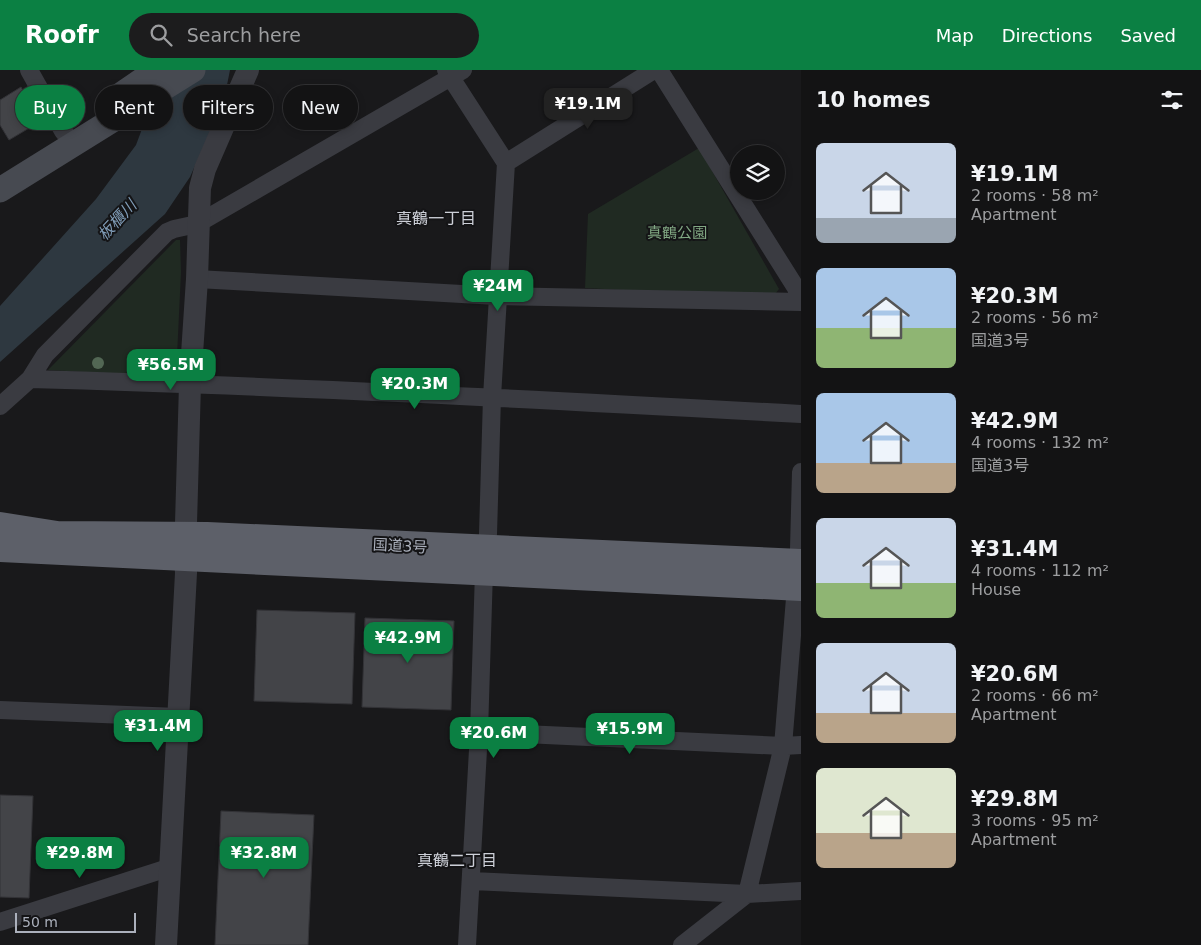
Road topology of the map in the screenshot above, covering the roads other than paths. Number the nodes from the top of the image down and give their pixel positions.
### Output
1 (29, 70) edge
2 (157, 70) edge
3 (193, 70) edge
4 (248, 70) edge
5 (654, 70) edge
6 (659, 70) edge
7 (453, 73) edge
8 (140, 85) edge
9 (95, 118) edge
10 (68, 138) junction
11 (506, 163) junction
12 (0, 169) edge
13 (0, 190) edge
14 (197, 224) junction
15 (197, 279) junction
16 (497, 296) junction
17 (801, 296) edge
18 (801, 302) edge
19 (30, 379) junction
20 (190, 384) junction
21 (492, 397) junction
22 (0, 406) edge
23 (801, 414) edge
24 (801, 472) edge
25 (0, 526) edge
26 (185, 547) junction
27 (0, 548) edge
28 (486, 560) junction
29 (799, 575) edge
30 (0, 710) edge
31 (178, 717) junction
32 (479, 732) junction
33 (801, 745) edge
34 (783, 746) junction
35 (171, 867) junction
36 (472, 882) junction
37 (801, 891) edge
38 (747, 894) junction
39 (0, 922) edge
40 (166, 945) edge
41 (467, 945) edge
42 (682, 945) edge

1 - 10 street
2 - 8 main road
3 - 8 main road
4 - 14 street
5 - 11 street
6 - 17 street
7 - 11 street
7 - 14 street
9 - 10 main road
10 - 12 main road
10 - 13 main road
11 - 16 street
14 - 15 street
14 - 19 street
15 - 16 street
15 - 20 street
16 - 18 street
16 - 21 street
19 - 20 street
19 - 22 street
20 - 21 street
20 - 26 street
21 - 23 street
21 - 28 street
24 - 29 street
25 - 26 highway, 国道3号
26 - 27 highway, 国道3号
26 - 28 highway, 国道3号
26 - 31 street
28 - 29 highway, 国道3号
28 - 32 street
29 - 34 street
30 - 31 street
31 - 35 street
32 - 34 street
32 - 36 street
33 - 34 street
34 - 38 street
35 - 39 street
35 - 40 street
36 - 38 street
36 - 41 street
37 - 38 street
38 - 42 street

